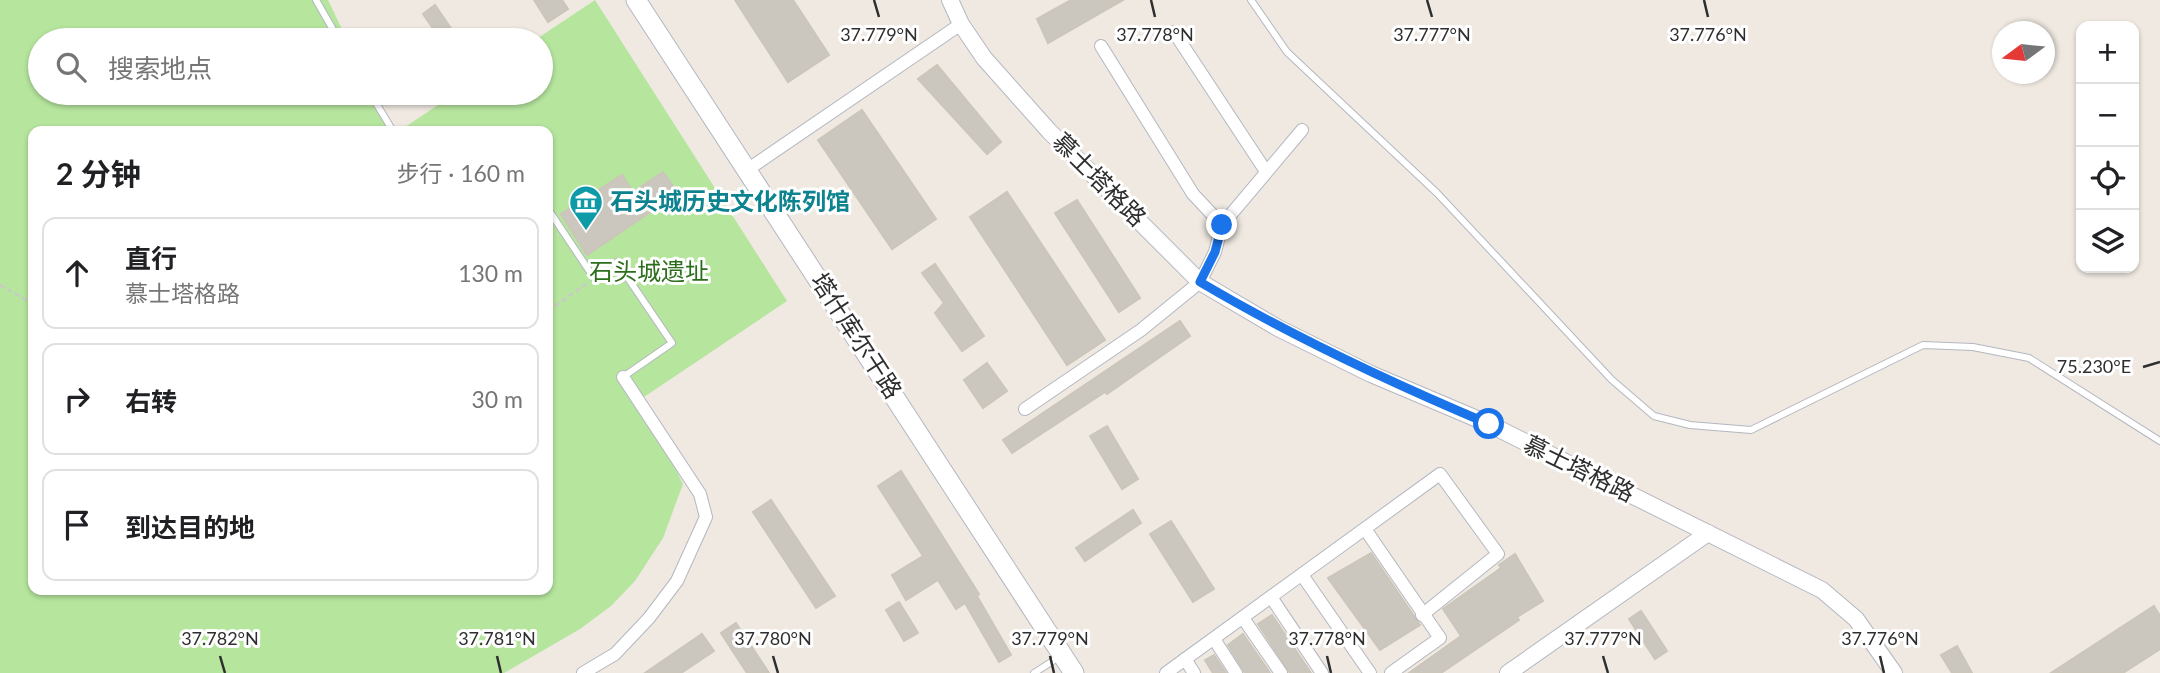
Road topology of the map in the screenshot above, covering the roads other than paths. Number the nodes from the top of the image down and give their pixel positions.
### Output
1 (316, 0) edge
2 (636, 0) edge
3 (950, 0) edge
4 (1251, 0) edge
5 (961, 24) junction
6 (332, 28) edge
7 (1174, 32) dead end
8 (1101, 46) dead end
9 (377, 105) edge
10 (390, 126) edge
11 (1302, 130) dead end
12 (747, 170) junction
13 (1265, 170) junction
14 (553, 216) edge
15 (1222, 225) junction
16 (617, 262) dead end
17 (594, 278) road end
18 (1200, 282) junction
19 (623, 377) joint
20 (1025, 409) dead end
21 (2160, 441) edge
22 (1365, 529) junction
23 (1708, 533) junction
24 (1302, 575) junction
25 (1271, 597) junction
26 (1422, 615) junction
27 (1243, 618) junction
28 (1214, 639) junction
29 (1063, 655) junction
30 (1185, 659) junction
31 (583, 673) edge
32 (1034, 673) edge
33 (1074, 673) edge
34 (1167, 673) edge
35 (1194, 673) edge
36 (1236, 673) edge
37 (1282, 673) edge
38 (1322, 673) edge
39 (1370, 673) edge
40 (1391, 673) edge
41 (1508, 673) edge
42 (1894, 673) edge

1 - 6 lane
2 - 12 main road, 塔什库尔干路
3 - 5 street, 慕士塔格路
4 - 21 lane
5 - 12 street
5 - 18 street, 慕士塔格路
7 - 13 street
8 - 15 street
9 - 10 lane
11 - 13 street
12 - 29 main road, 塔什库尔干路
13 - 15 street
14 - 17 lane
15 - 18 street
16 - 19 lane
18 - 20 street
18 - 23 street, 慕士塔格路
19 - 31 street
22 - 24 street
22 - 26 street
22 - 26 street
23 - 41 street
23 - 42 street, 慕士塔格路
24 - 25 street
24 - 39 street
25 - 27 street
25 - 38 street
26 - 40 street
27 - 28 street
27 - 37 street
28 - 30 street
28 - 36 street
29 - 32 lane
29 - 33 main road, 塔什库尔干路
30 - 34 street
30 - 35 street

